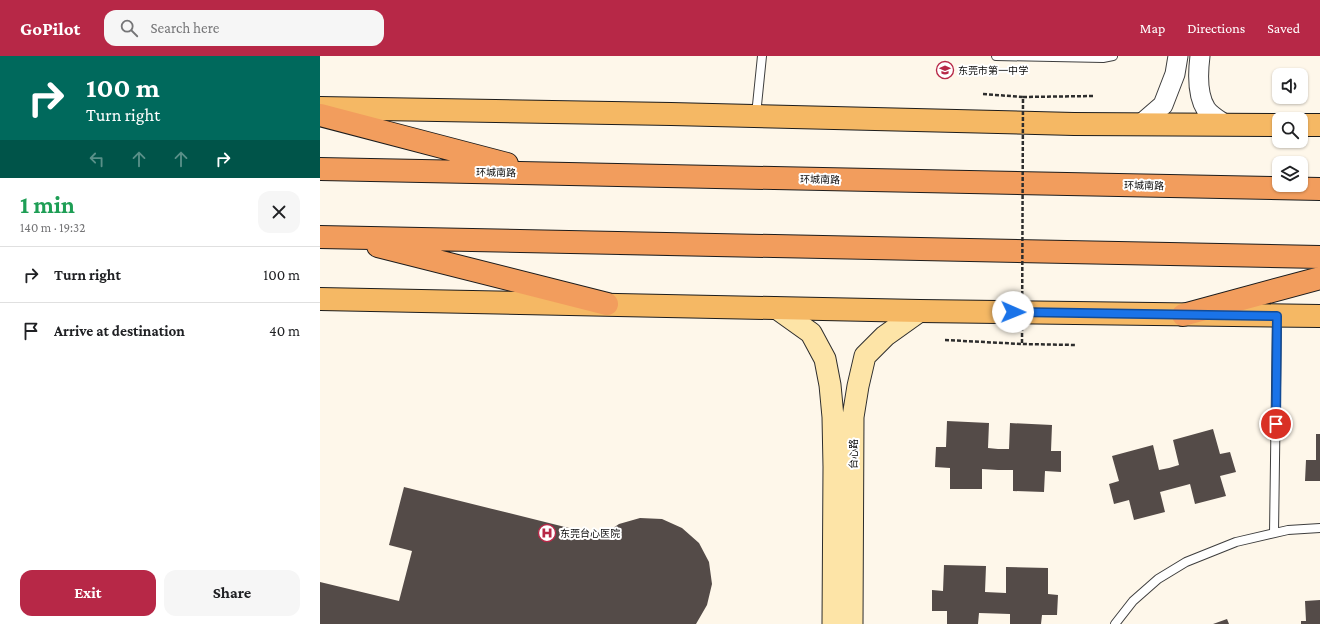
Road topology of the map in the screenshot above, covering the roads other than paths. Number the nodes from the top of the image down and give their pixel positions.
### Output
1 (762, 56) edge
2 (996, 56) edge
3 (1113, 56) edge
4 (1178, 56) edge
5 (1200, 56) edge
6 (320, 108) edge
7 (320, 115) edge
8 (756, 116) junction
9 (1141, 124) junction
10 (1226, 125) junction
11 (1272, 125) edge
12 (1308, 125) edge
13 (1320, 125) edge
14 (320, 169) edge
15 (542, 173) junction
16 (1320, 189) edge
17 (320, 237) edge
18 (342, 237) junction
19 (1320, 257) edge
20 (1320, 278) edge
21 (320, 299) edge
22 (607, 304) junction
23 (776, 308) junction
24 (920, 311) junction
25 (1183, 315) junction
26 (1277, 316) junction
27 (1320, 316) edge
28 (1320, 528) edge
29 (1274, 533) junction
30 (833, 624) edge
31 (852, 624) edge
32 (1115, 624) edge

1 - 8 lane
2 - 3 lane
4 - 9 street
5 - 10 street
6 - 8 main road
7 - 15 highway
8 - 9 main road
9 - 10 main road
10 - 11 main road
12 - 13 main road
14 - 15 highway, 环城南路
15 - 16 highway, 环城南路
17 - 18 highway
18 - 19 highway
18 - 22 highway
20 - 25 highway
21 - 22 main road
22 - 23 main road
23 - 24 main road
23 - 30 main road, 台心路
24 - 25 main road
24 - 31 main road, 台心路
25 - 26 main road
26 - 27 main road
26 - 29 lane
28 - 29 lane
29 - 32 lane

